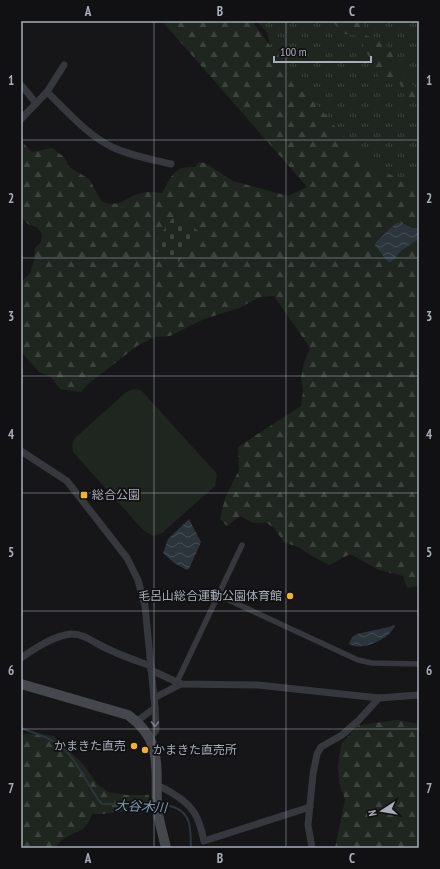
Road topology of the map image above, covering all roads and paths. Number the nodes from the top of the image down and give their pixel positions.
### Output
1 (64, 65) dead end
2 (21, 84) edge
3 (47, 92) junction
4 (36, 103) junction
5 (21, 119) edge
6 (171, 164) dead end
7 (21, 451) edge
8 (242, 546) dead end
9 (218, 595) junction
10 (21, 658) edge
11 (419, 664) edge
12 (151, 668) junction
13 (179, 683) junction
14 (21, 684) edge
15 (419, 695) edge
16 (154, 698) junction
17 (379, 698) junction
18 (155, 708) junction
19 (137, 721) junction
20 (149, 739) junction
21 (157, 786) junction
22 (310, 807) junction
23 (166, 848) edge
24 (312, 848) edge

1 - 3 street
2 - 4 street
3 - 4 street
3 - 6 street
4 - 5 street
7 - 12 street
8 - 9 street
9 - 11 street
9 - 13 street
10 - 12 street
12 - 13 street
12 - 16 street
13 - 16 street
13 - 17 street
14 - 19 main road
15 - 17 street
16 - 18 street
17 - 22 street
18 - 19 street
18 -> 20 street
19 - 20 main road
20 - 21 main road
21 - 22 street
21 - 23 main road
22 - 24 street

